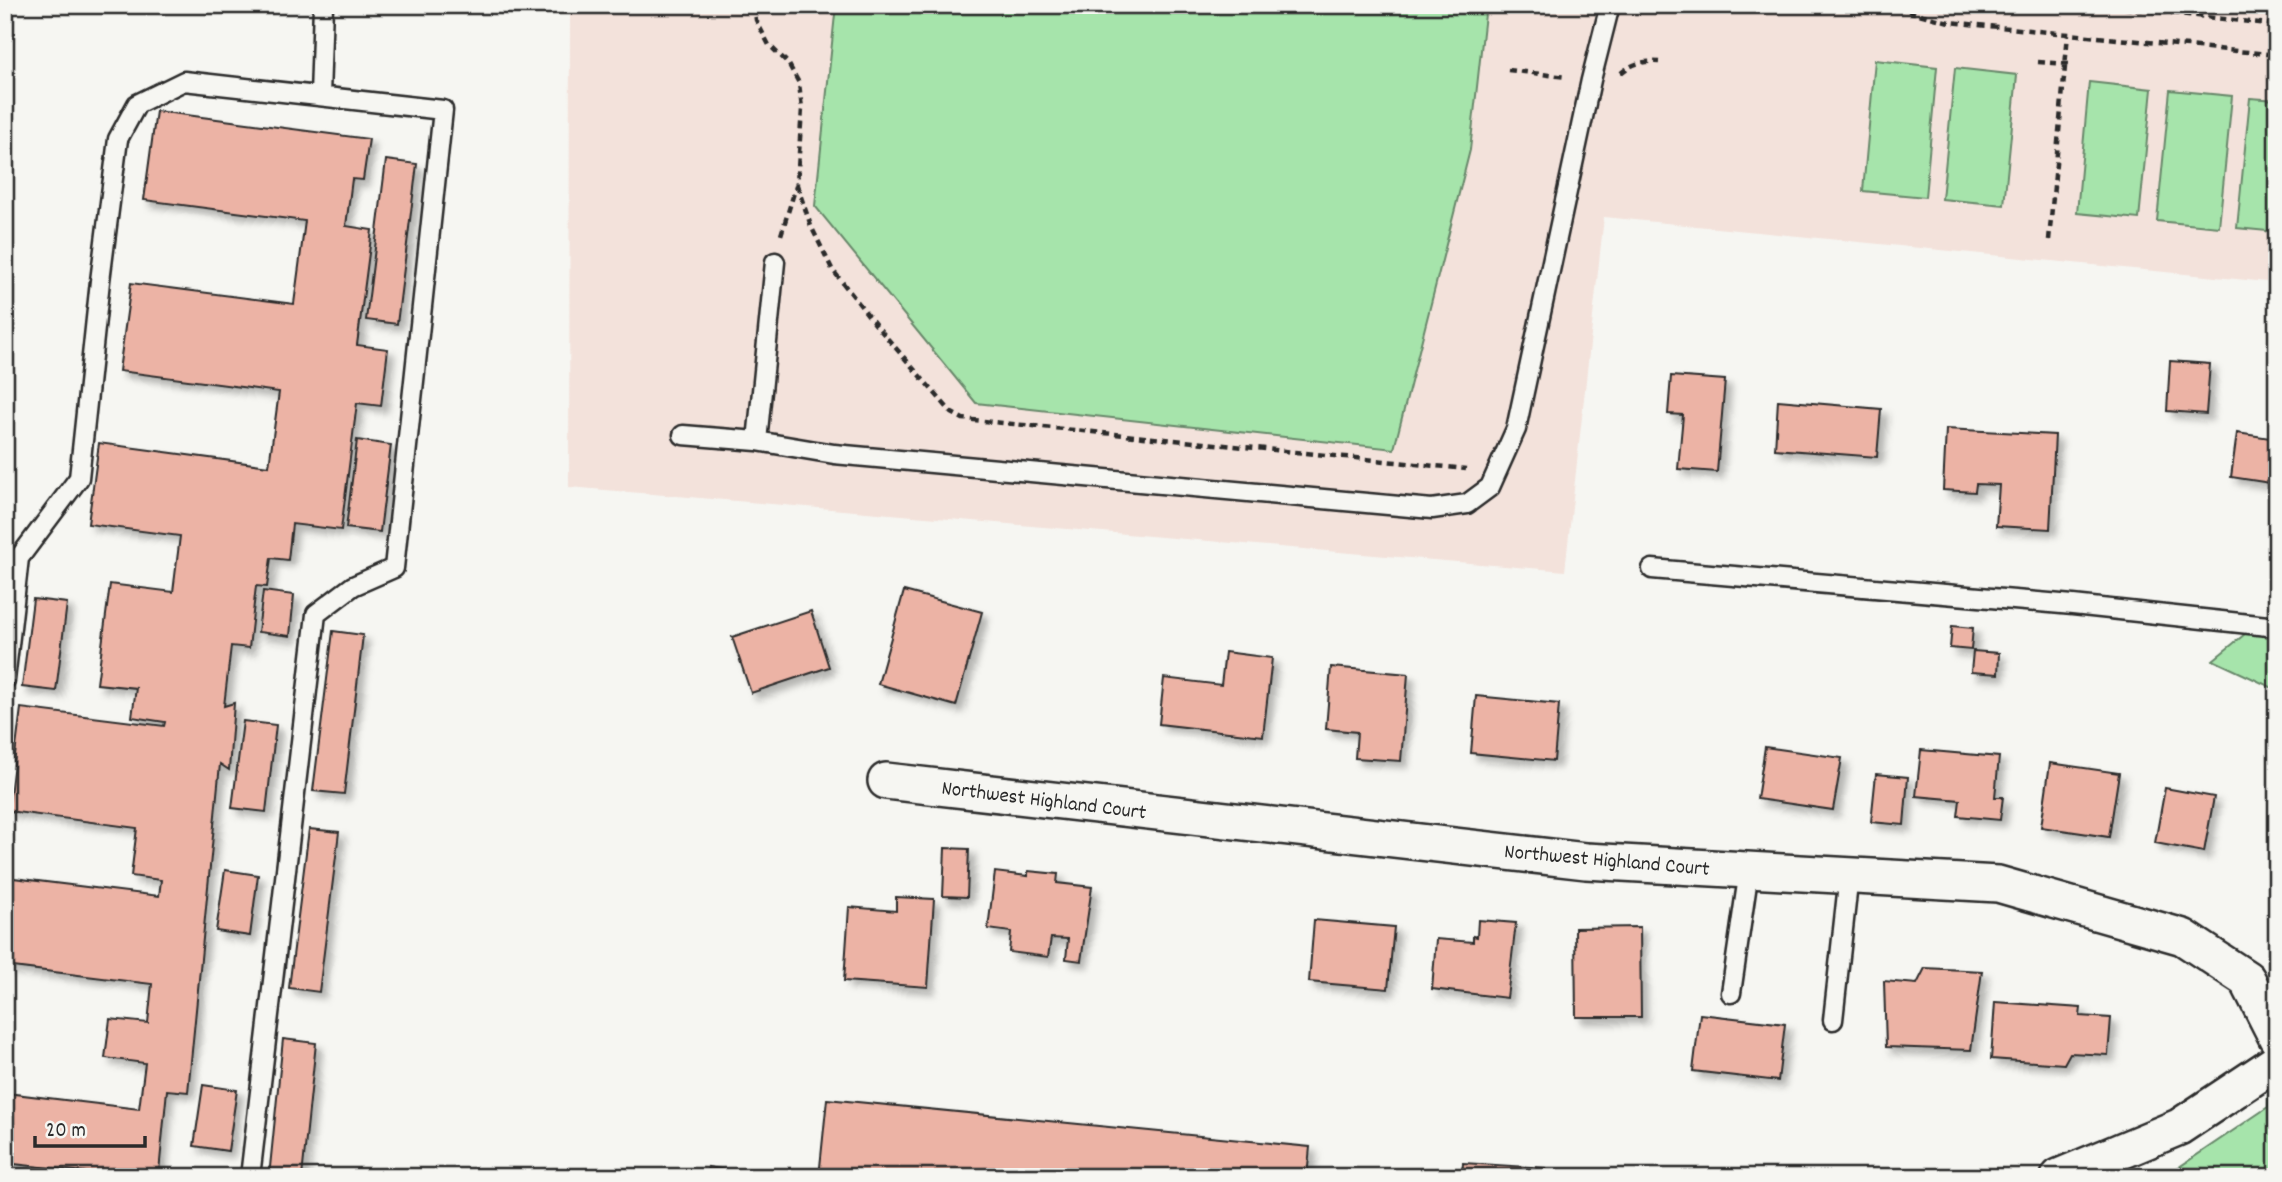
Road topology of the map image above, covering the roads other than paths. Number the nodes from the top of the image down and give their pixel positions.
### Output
1 (323, 5) edge
2 (1610, 5) edge
3 (320, 96) junction
4 (775, 262) dead end
5 (683, 435) dead end
6 (757, 440) junction
7 (1652, 569) dead end
8 (2277, 627) edge
9 (5, 680) edge
10 (886, 780) dead end
11 (1749, 870) junction
12 (1849, 875) junction
13 (1731, 993) dead end
14 (1833, 1020) dead end
15 (2277, 1038) edge
16 (2277, 1062) edge
17 (250, 1177) edge
18 (2059, 1177) edge

1 - 3 lane
2 - 6 lane
3 - 9 lane
3 - 17 lane
4 - 6 lane
5 - 6 lane
7 - 8 lane
10 - 11 street, Northwest Highland Court
11 - 12 street, Northwest Highland Court
11 - 13 lane
12 - 14 lane
12 - 15 street, Northwest Highland Court
16 - 18 street

